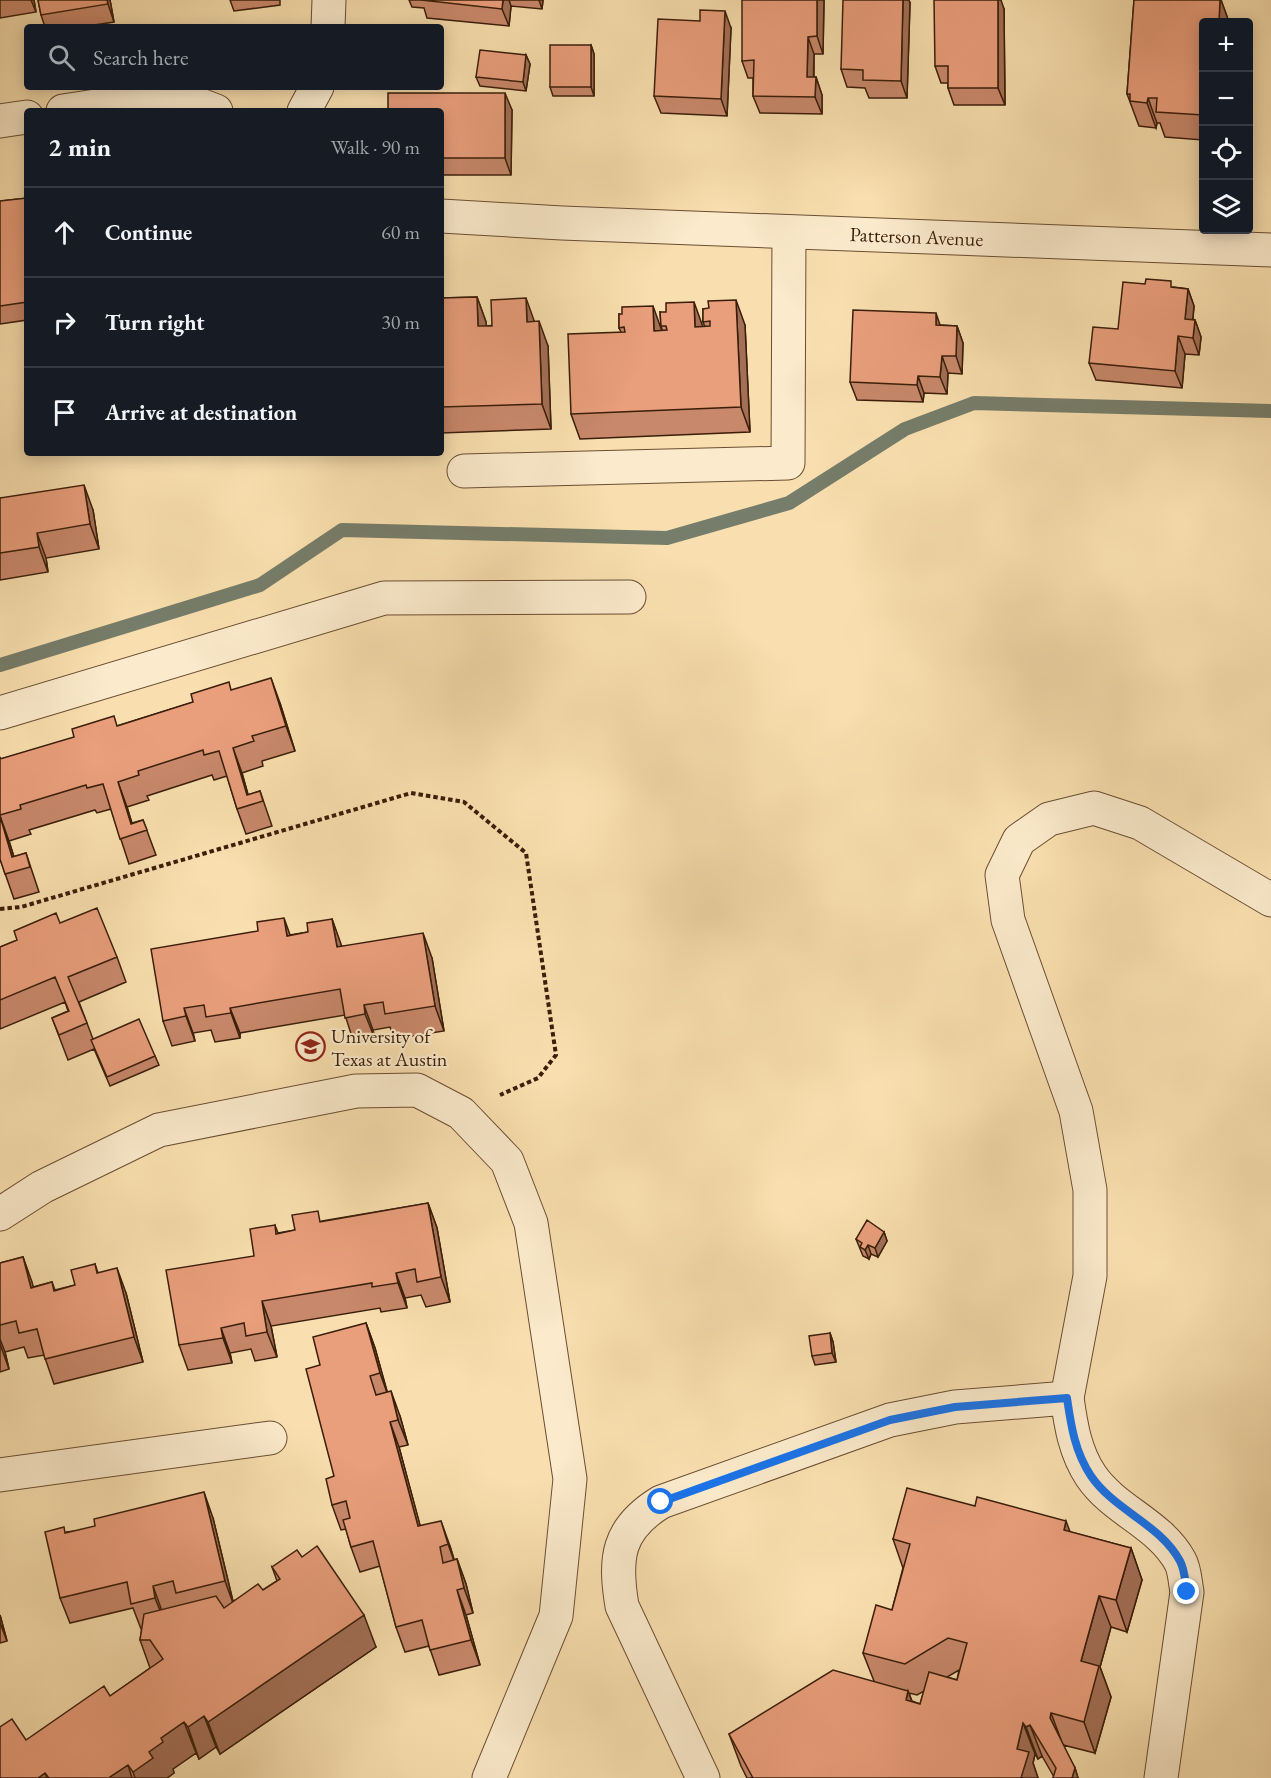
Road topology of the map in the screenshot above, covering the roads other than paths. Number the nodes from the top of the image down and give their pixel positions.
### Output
1 (329, 0) edge
2 (328, 24) edge
3 (315, 90) edge
4 (82, 108) edge
5 (208, 108) edge
6 (306, 108) edge
7 (24, 117) edge
8 (0, 121) edge
9 (444, 216) edge
10 (789, 232) junction
11 (1271, 250) edge
12 (464, 471) dead end
13 (628, 597) dead end
14 (0, 713) edge
15 (1271, 900) edge
16 (0, 1214) edge
17 (1067, 1398) junction
18 (270, 1438) dead end
19 (0, 1475) edge
20 (489, 1778) edge
21 (703, 1778) edge
22 (1161, 1778) edge

1 - 2 street
3 - 6 street
4 - 5 street
7 - 8 street
9 - 10 street, Patterson Avenue
10 - 11 street, Patterson Avenue
10 - 12 street
13 - 14 street
15 - 17 street
16 - 20 street
17 - 21 street
17 - 22 street
18 - 19 street

